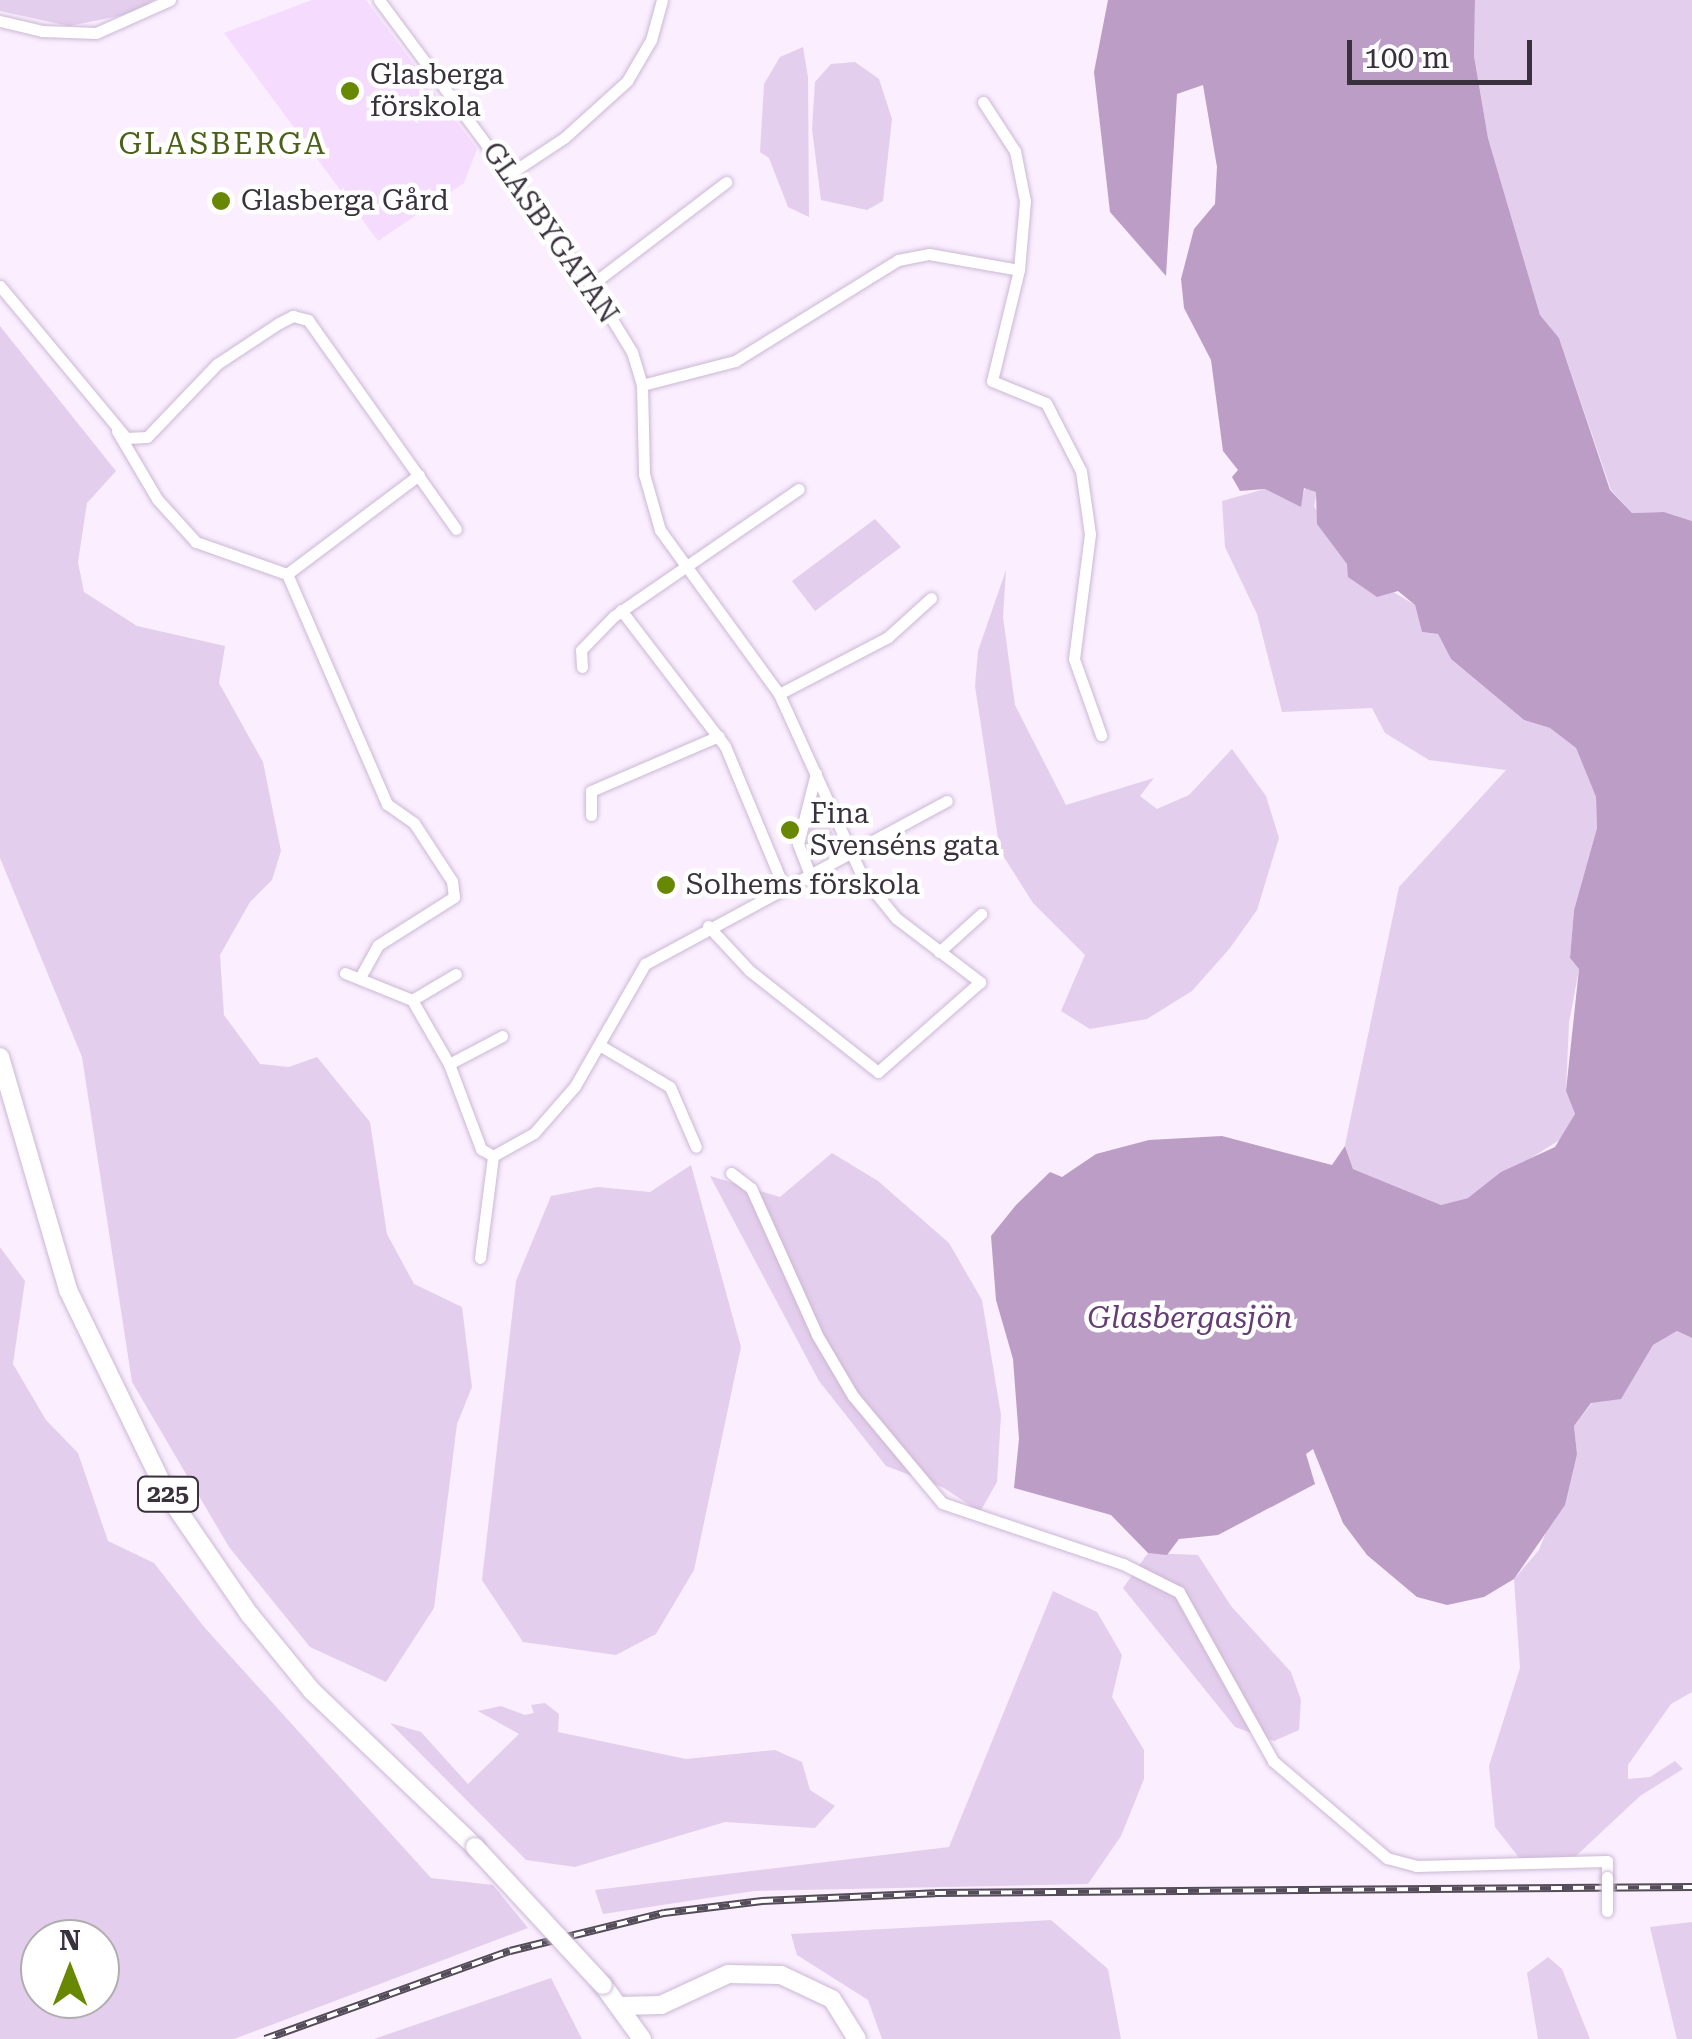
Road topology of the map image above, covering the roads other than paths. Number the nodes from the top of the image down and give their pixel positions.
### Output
1 (170, 0) edge
2 (379, 0) edge
3 (662, 0) edge
4 (0, 21) edge
5 (984, 102) dead end
6 (508, 175) junction
7 (726, 182) dead end
8 (1020, 270) junction
9 (591, 285) junction
10 (0, 286) edge
11 (642, 385) junction
12 (117, 431) junction
13 (419, 475) junction
14 (798, 489) dead end
15 (456, 528) dead end
16 (682, 568) junction
17 (286, 574) junction
18 (931, 598) dead end
19 (621, 610) junction
20 (582, 667) dead end
21 (779, 694) junction
22 (719, 736) junction
23 (1101, 736) dead end
24 (816, 773) junction
25 (946, 801) dead end
26 (591, 815) dead end
27 (852, 854) junction
28 (810, 875) junction
29 (784, 888) junction
30 (981, 914) dead end
31 (708, 926) junction
32 (939, 952) junction
33 (345, 973) dead end
34 (456, 974) dead end
35 (361, 976) junction
36 (412, 1000) junction
37 (502, 1036) dead end
38 (601, 1046) junction
39 (0, 1058) edge
40 (448, 1064) junction
41 (696, 1147) dead end
42 (493, 1156) junction
43 (731, 1172) dead end
44 (480, 1258) dead end
45 (1607, 1925) dead end
46 (661, 2005) junction
47 (619, 2006) junction
48 (645, 2039) edge
49 (857, 2039) edge

1 - 4 street
2 - 6 street, GLASBYGATAN
3 - 6 street
5 - 8 street
6 - 9 street, GLASBYGATAN
7 - 9 street
8 - 11 street
8 - 23 street
9 - 11 street, GLASBYGATAN
10 - 12 street
11 - 16 street, GLASBYGATAN
12 - 13 street
12 - 17 street
13 - 15 street
13 - 17 street
14 - 16 street
16 - 19 street
16 - 21 street, GLASBYGATAN
17 - 35 street
18 - 21 street
19 - 20 street
19 - 22 street
21 - 24 street, GLASBYGATAN
22 - 26 street
22 - 29 street
24 - 27 street, GLASBYGATAN
24 - 28 street
25 - 27 street
27 - 28 street
27 - 32 street, GLASBYGATAN
28 - 29 street
29 - 31 street
30 - 32 street
31 - 32 street, GLASBYGATAN
31 - 38 street
33 - 35 street
34 - 36 street
35 - 36 street
36 - 40 street
37 - 40 street
38 - 41 street
38 - 42 street
39 - 47 main road, 225, bridge
40 - 42 street
42 - 44 street
43 - 45 street, bridge
46 - 47 main road
46 - 48 main road
46 - 49 main road
47 - 48 main road, 225

